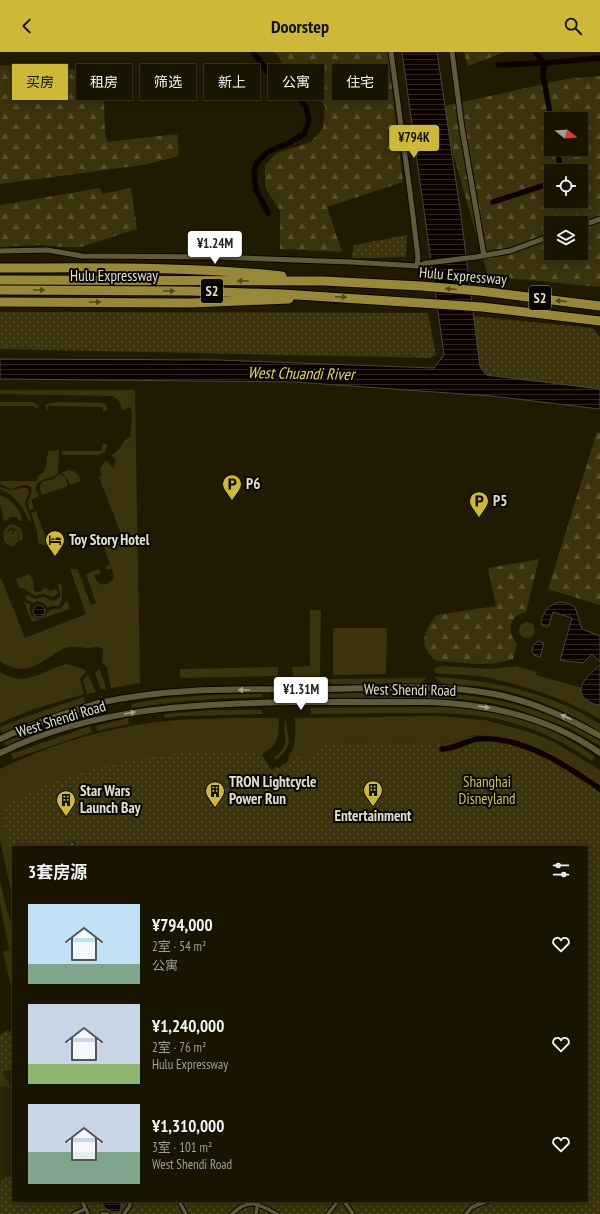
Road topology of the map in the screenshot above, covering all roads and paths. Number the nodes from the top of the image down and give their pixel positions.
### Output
1 (391, 52) edge
2 (452, 52) edge
3 (600, 219) edge
4 (588, 223) edge
5 (544, 239) edge
6 (0, 250) edge
7 (484, 256) junction
8 (417, 266) junction
9 (0, 268) edge
10 (0, 280) edge
11 (323, 281) junction
12 (0, 290) edge
13 (325, 297) junction
14 (0, 302) edge
15 (600, 306) edge
16 (600, 321) edge
17 (600, 736) edge
18 (0, 739) edge
19 (0, 753) edge
20 (600, 753) edge
21 (82, 1202) edge
22 (131, 1202) edge
23 (180, 1202) edge
24 (250, 1202) edge
25 (337, 1202) edge
26 (345, 1202) edge
27 (485, 1202) edge
28 (257, 1203) edge
29 (85, 1209) junction
30 (74, 1214) edge
31 (88, 1214) edge
32 (102, 1214) edge
33 (108, 1214) edge
34 (124, 1214) edge
35 (186, 1214) edge
36 (232, 1214) edge
37 (256, 1214) edge
38 (277, 1214) edge
39 (328, 1214) edge
40 (353, 1214) edge
41 (466, 1214) edge

1 - 8 street
2 - 7 street
3 - 4 street
5 - 7 street
6 - 8 street
7 - 8 street
9 - 11 highway, Hulu Expressway / S2
11 -> 10 highway, Hulu Expressway / S2
15 -> 11 highway, Hulu Expressway / S2
12 -> 13 highway, Hulu Expressway / S2
14 -> 13 highway, Hulu Expressway / S2
13 -> 16 highway, Hulu Expressway / S2
17 -> 18 street, West Shendi Road
19 -> 20 street, West Shendi Road
21 - 29 street
22 - 34 street
23 - 35 street
24 - 28 street
24 - 36 street
25 - 39 street
26 - 40 street
27 - 41 street
28 - 37 street
28 - 38 street
29 - 30 street
29 - 31 street
32 - 33 street

